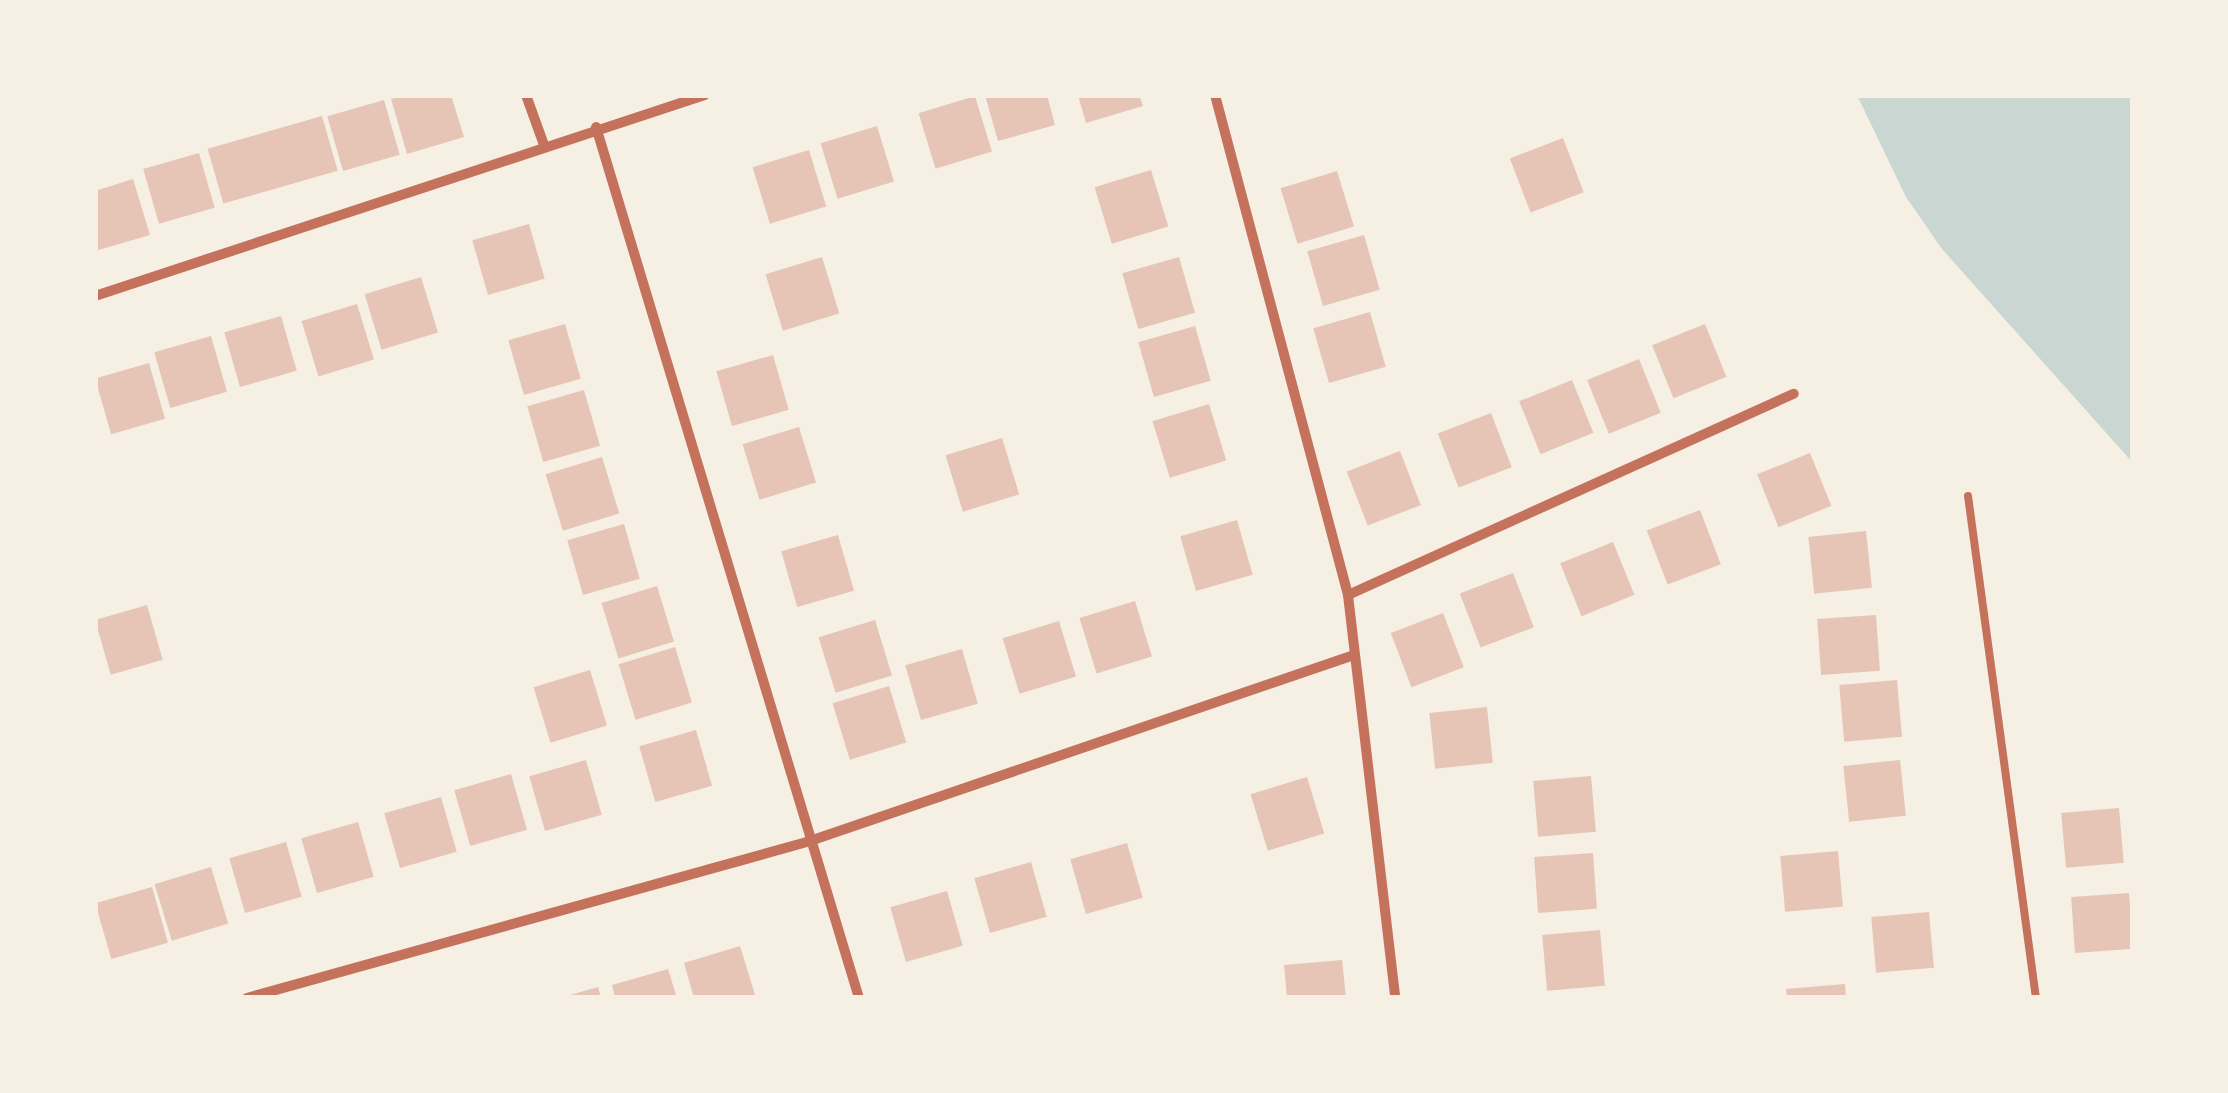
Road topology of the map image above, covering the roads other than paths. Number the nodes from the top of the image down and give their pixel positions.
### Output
1 (526, 95) edge
2 (705, 95) edge
3 (1215, 95) edge
4 (596, 127) junction
5 (544, 145) junction
6 (95, 296) edge
7 (1794, 394) dead end
8 (1968, 496) dead end
9 (1348, 595) junction
10 (1354, 655) junction
11 (807, 842) junction
12 (247, 998) edge
13 (859, 998) edge
14 (1395, 998) edge
15 (2036, 998) edge

1 - 5 street
2 - 4 street
3 - 9 street
4 - 5 street
4 - 11 street
5 - 6 street
7 - 9 street
8 - 15 lane
9 - 10 street
10 - 11 street
10 - 14 street
11 - 12 street
11 - 13 street

